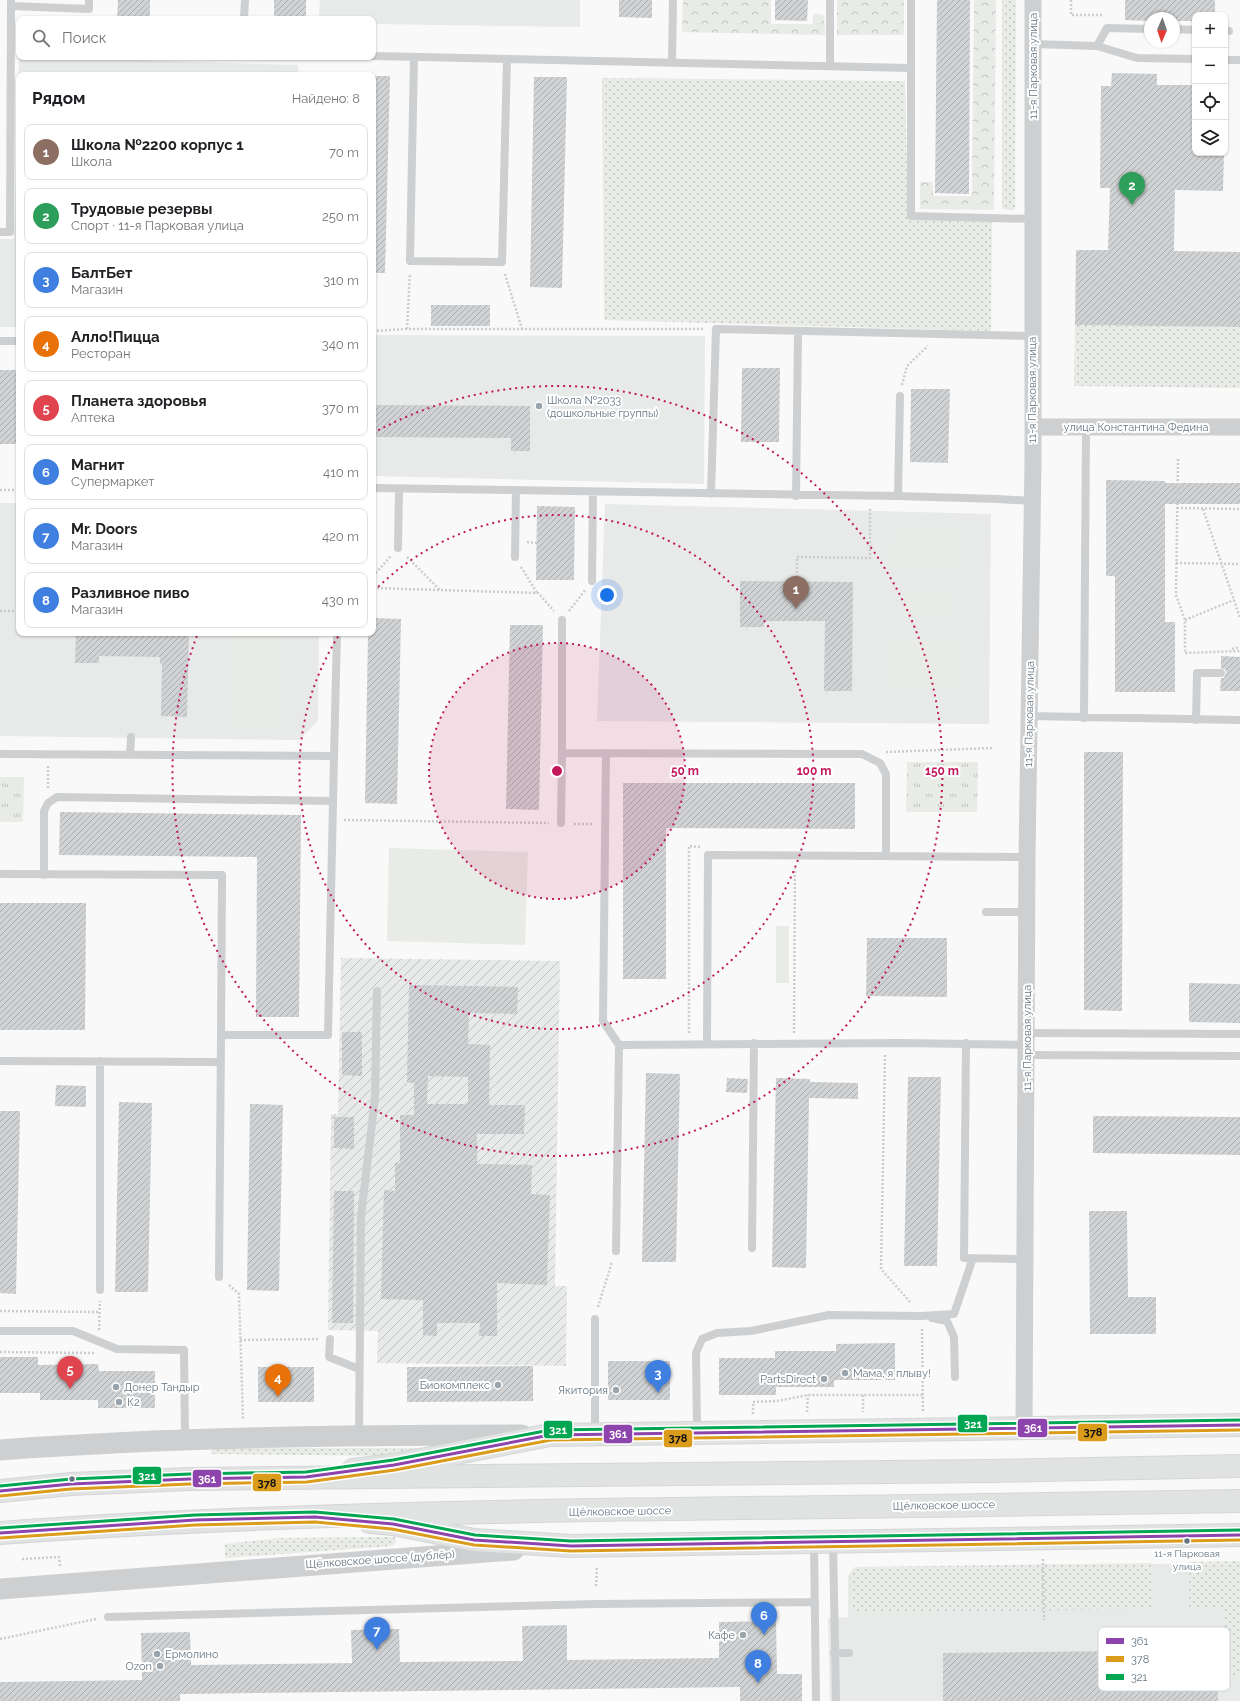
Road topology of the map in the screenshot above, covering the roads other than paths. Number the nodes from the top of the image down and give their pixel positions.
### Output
1 (89, 0) edge
2 (245, 0) edge
3 (672, 0) edge
4 (830, 0) edge
5 (911, 0) edge
6 (1033, 0) edge
7 (11, 3) edge
8 (244, 16) edge
9 (1144, 29) edge
10 (1180, 29) edge
11 (1192, 30) edge
12 (1033, 44) junction
13 (1097, 46) junction
14 (376, 56) edge
15 (414, 57) junction
16 (507, 59) junction
17 (1192, 59) edge
18 (1228, 60) edge
19 (1240, 60) edge
20 (672, 62) junction
21 (830, 66) junction
22 (911, 68) junction
23 (1033, 219) junction
24 (0, 232) edge
25 (798, 332) junction
26 (1032, 336) junction
27 (0, 341) edge
28 (16, 341) edge
29 (900, 396) road end
30 (1033, 427) junction
31 (1086, 427) junction
32 (1240, 427) edge
33 (376, 488) edge
34 (399, 489) junction
35 (516, 490) junction
36 (593, 492) junction
37 (711, 494) junction
38 (796, 496) junction
39 (898, 496) junction
40 (1032, 502) junction
41 (398, 548) road end
42 (515, 557) road end
43 (592, 581) road end
44 (562, 620) road end
45 (337, 636) edge
46 (1221, 673) dead end
47 (1029, 716) junction
48 (1084, 718) junction
49 (1106, 718) junction
50 (1196, 720) junction
51 (1240, 720) edge
52 (1110, 727) dead end
53 (131, 737) dead end
54 (562, 753) junction
55 (606, 753) junction
56 (0, 754) edge
57 (130, 755) junction
58 (334, 756) junction
59 (334, 801) junction
60 (561, 823) road end
61 (886, 856) junction
62 (1027, 857) junction
63 (0, 874) edge
64 (44, 875) junction
65 (986, 912) dead end
66 (1027, 912) junction
67 (377, 991) dead end
68 (1240, 1034) edge
69 (221, 1035) junction
70 (754, 1043) junction
71 (707, 1044) junction
72 (966, 1044) junction
73 (1027, 1044) junction
74 (619, 1045) junction
75 (1240, 1056) edge
76 (0, 1061) edge
77 (100, 1061) junction
78 (221, 1062) junction
79 (752, 1248) dead end
80 (616, 1252) road end
81 (973, 1258) junction
82 (1024, 1259) junction
83 (219, 1277) dead end
84 (100, 1290) road end
85 (921, 1316) junction
86 (594, 1319) road end
87 (0, 1331) edge
88 (330, 1339) road end
89 (359, 1369) junction
90 (955, 1377) dead end
91 (1240, 1425) edge
92 (1024, 1429) junction
93 (697, 1432) junction
94 (595, 1434) junction
95 (359, 1435) junction
96 (550, 1435) junction
97 (185, 1440) junction
98 (0, 1450) edge
99 (1240, 1466) edge
100 (306, 1477) junction
101 (0, 1491) edge
102 (1240, 1501) edge
103 (315, 1517) junction
104 (0, 1534) edge
105 (1240, 1535) edge
106 (824, 1541) junction
107 (571, 1546) junction
108 (0, 1589) edge
109 (815, 1602) junction
110 (108, 1617) road end
111 (834, 1653) junction
112 (849, 1653) dead end
113 (816, 1701) edge
114 (836, 1701) edge

1 - 7 lane
2 - 8 lane
3 - 20 lane
4 - 21 lane
5 - 22 lane
6 - 12 street, 11-я Парковая улица
7 - 24 lane
9 - 13 lane
10 - 11 lane
12 - 13 lane
12 - 23 street, 11-я Парковая улица
13 - 17 lane
14 - 15 lane
15 - 16 lane
15 - 16 lane
16 - 20 lane
18 - 19 lane
20 - 21 lane
21 - 22 lane
22 - 23 lane
23 - 26 street, 11-я Парковая улица
25 - 26 lane
25 - 37 lane
25 - 38 lane
26 - 30 street, 11-я Парковая улица
27 - 28 lane
29 - 39 lane
30 - 31 street, улица Константина Федина
30 - 40 street, 11-я Парковая улица
31 - 32 street, улица Константина Федина
31 - 48 lane
33 - 34 lane
34 - 35 lane
34 - 41 lane
35 - 36 lane
35 - 42 lane
36 - 37 lane
36 - 43 lane
37 - 38 lane
38 - 39 lane
39 - 40 lane
40 - 47 street, 11-я Парковая улица
44 - 54 lane
45 - 58 lane
46 - 50 lane
47 - 48 lane
47 - 62 street, 11-я Парковая улица
48 - 49 lane
49 - 50 lane
49 - 52 lane
50 - 51 lane
53 - 57 lane
54 - 55 lane
54 - 60 lane
55 - 61 lane
55 - 74 lane
56 - 57 lane
57 - 58 lane
58 - 59 lane
59 - 64 lane
59 - 69 lane
61 - 62 lane
61 - 71 lane
62 - 66 street, 11-я Парковая улица
63 - 64 lane
64 - 69 lane
65 - 66 lane
66 - 73 street, 11-я Парковая улица
67 - 89 lane
68 - 73 lane
69 - 78 lane
70 - 71 lane
70 - 72 lane
70 - 79 lane
71 - 74 lane
72 - 73 lane
72 - 81 lane
73 - 75 lane
73 - 82 street, 11-я Парковая улица
74 - 80 lane
76 - 77 lane
77 - 78 lane
77 - 84 lane
78 - 83 lane
81 - 82 lane
81 - 85 lane
82 - 92 street, 11-я Парковая улица
85 - 90 lane
85 - 93 lane
86 - 94 lane
87 - 97 lane
88 - 89 lane
89 - 95 lane
91 - 92 main road
92 - 93 main road
93 - 94 main road
94 - 96 main road
95 - 96 street
95 - 97 street
96 - 100 main road
97 - 98 street
99 - 100 main road, bridge
100 - 101 main road
102 - 103 main road, Щёлковское шоссе, bridge
103 - 104 main road, Щёлковское шоссе
103 - 107 main road
105 - 106 main road, Щёлковское шоссе (дублёр)
106 - 107 main road, Щёлковское шоссе (дублёр)
106 - 109 lane
106 - 111 lane
107 - 108 street, Щёлковское шоссе (дублёр)
109 - 110 lane
109 - 113 lane
111 - 112 lane
111 - 114 lane

